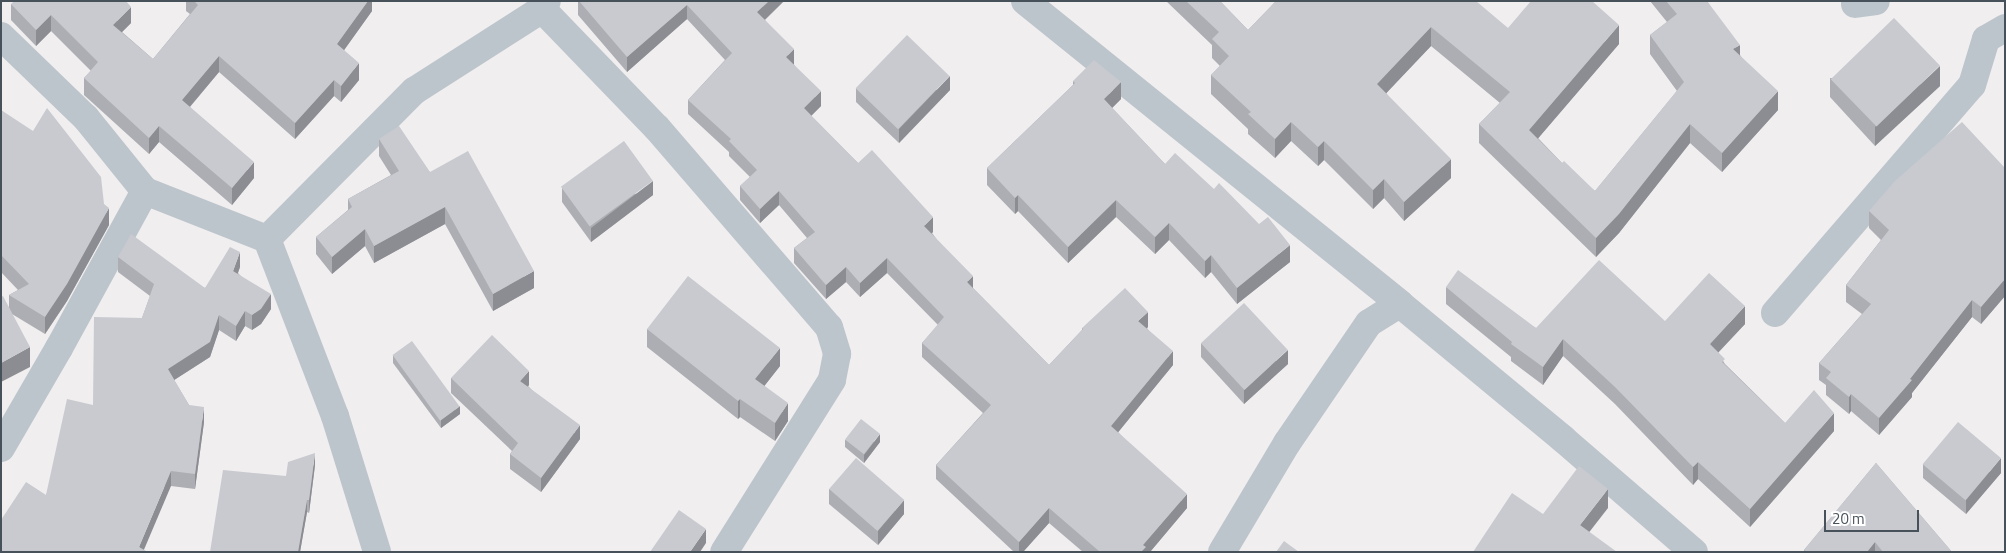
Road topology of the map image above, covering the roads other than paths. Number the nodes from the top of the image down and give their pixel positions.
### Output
1 (1025, 1) edge
2 (545, 5) edge
3 (2005, 28) edge
4 (1, 36) edge
5 (144, 191) junction
6 (267, 239) junction
7 (1400, 304) junction
8 (1775, 313) dead end
9 (1, 448) edge
10 (377, 552) edge
11 (724, 552) edge
12 (1222, 552) edge
13 (1694, 552) edge

1 - 7 street
2 - 6 street
2 - 11 street
3 - 8 street
4 - 5 street
5 - 6 street
5 - 9 street
6 - 10 street
7 - 12 street
7 - 13 street

